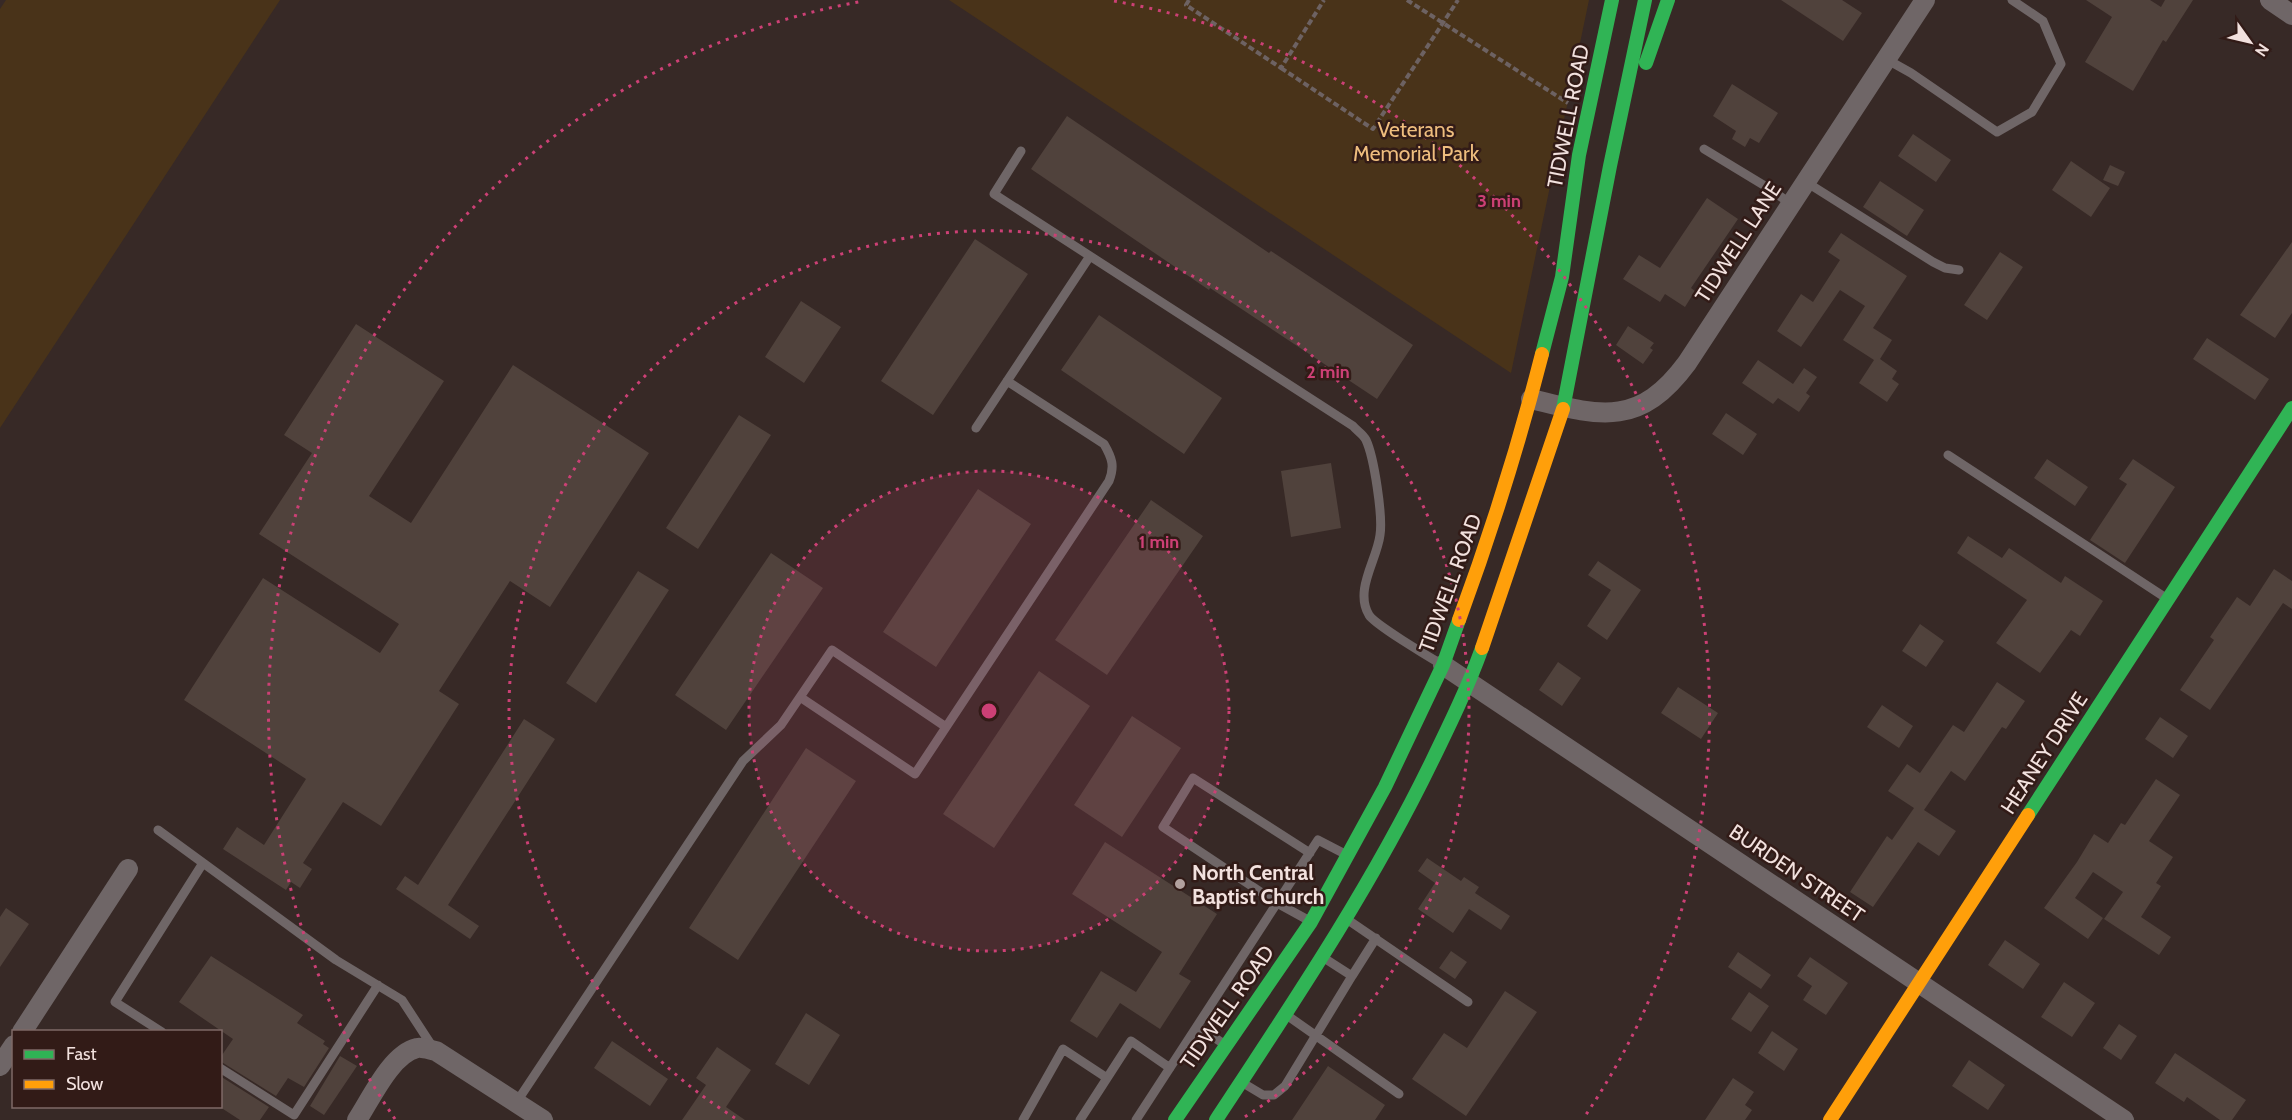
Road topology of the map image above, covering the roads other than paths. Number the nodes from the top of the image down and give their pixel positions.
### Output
1 (1612, 0) edge
2 (1645, 0) edge
3 (1668, 0) edge
4 (1925, 0) edge
5 (2012, 0) edge
6 (2270, 0) edge
7 (2292, 15) edge
8 (1886, 59) junction
9 (1704, 149) dead end
10 (1021, 151) dead end
11 (1610, 166) junction
12 (1806, 182) junction
13 (1791, 204) junction
14 (1090, 256) junction
15 (1959, 270) dead end
16 (1007, 381) junction
17 (1531, 399) junction
18 (1563, 407) junction
19 (2292, 408) edge
20 (976, 428) dead end
21 (1948, 455) dead end
22 (2169, 600) junction
23 (1443, 665) junction
24 (1470, 683) junction
25 (800, 697) junction
26 (946, 727) junction
27 (158, 830) dead end
28 (1310, 853) junction
29 (1348, 855) junction
30 (203, 862) junction
31 (128, 869) dead end
32 (1277, 903) junction
33 (1346, 919) junction
34 (1311, 922) junction
35 (1336, 936) junction
36 (1376, 938) junction
37 (1322, 957) junction
38 (1352, 976) junction
39 (1920, 984) junction
40 (378, 986) junction
41 (1468, 1002) dead end
42 (1285, 1015) junction
43 (1197, 1026) junction
44 (23, 1030) edge
45 (159, 1030) edge
46 (1317, 1035) junction
47 (1226, 1046) junction
48 (12, 1048) edge
49 (436, 1051) junction
50 (0, 1066) edge
51 (1170, 1068) junction
52 (222, 1069) edge
53 (1107, 1078) junction
54 (1241, 1082) junction
55 (1399, 1094) dead end
56 (516, 1103) junction
57 (298, 1118) edge
58 (357, 1120) edge
59 (543, 1120) edge
60 (1023, 1120) edge
61 (1080, 1120) edge
62 (1136, 1120) edge
63 (1175, 1120) edge
64 (1216, 1120) edge
65 (1830, 1120) edge
66 (2124, 1120) edge

1 - 17 main road, TIDWELL ROAD
2 - 11 main road
3 - 11 main road
4 - 8 street, TIDWELL LANE
5 - 8 lane
6 - 7 street
8 - 12 street, TIDWELL LANE
9 - 13 lane
10 - 14 lane
11 - 18 main road
12 - 13 street, TIDWELL LANE
12 - 15 lane
13 - 18 street, TIDWELL LANE
14 - 16 lane
14 - 23 lane
16 - 20 lane
16 - 26 lane
17 - 18 street, TIDWELL LANE
17 - 23 main road, TIDWELL ROAD
18 - 24 main road
19 - 22 main road, HEANEY DRIVE
21 - 22 lane
22 - 39 main road, HEANEY DRIVE
23 - 24 street, BURDEN STREET
23 - 29 main road, TIDWELL ROAD
24 - 33 main road
24 - 39 street, BURDEN STREET
25 - 26 lane
25 - 26 lane
25 - 56 lane
27 - 30 lane
28 - 29 lane
28 - 32 lane
28 - 32 lane
29 - 34 main road, TIDWELL ROAD
30 - 40 lane
30 - 45 lane
31 - 44 street
32 - 34 lane
32 - 43 lane
33 - 35 main road
33 - 36 lane
34 - 35 main road
34 - 47 main road, TIDWELL ROAD
35 - 37 main road
36 - 38 lane
36 - 41 lane
37 - 38 lane
37 - 42 main road
38 - 46 lane
39 - 65 main road, HEANEY DRIVE
39 - 66 street, BURDEN STREET
40 - 49 lane
40 - 57 lane
42 - 46 lane
42 - 54 main road
43 - 47 lane
43 - 51 lane
46 - 54 lane
46 - 55 lane
47 - 63 main road, TIDWELL ROAD
48 - 50 street
49 - 56 street
49 - 58 street
51 - 53 lane
51 - 62 lane
52 - 57 lane
53 - 60 lane
53 - 61 lane
54 - 64 main road
56 - 59 street

